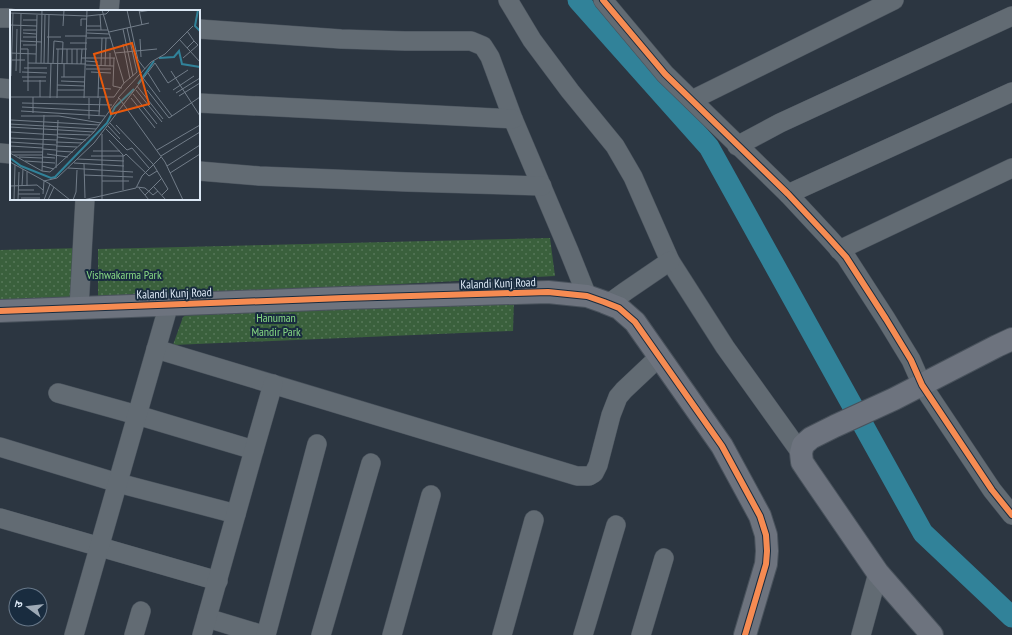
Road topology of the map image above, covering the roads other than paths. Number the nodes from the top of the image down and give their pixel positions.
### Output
1 (110, 0) edge
2 (508, 0) edge
3 (603, 0) edge
4 (894, 0) edge
5 (109, 10) edge
6 (1012, 16) edge
7 (200, 28) edge
8 (0, 88) edge
9 (10, 89) edge
10 (1012, 92) edge
11 (692, 100) junction
12 (200, 103) edge
13 (513, 119) junction
14 (737, 146) junction
15 (0, 153) edge
16 (10, 154) edge
17 (1012, 168) edge
18 (200, 170) edge
19 (542, 186) junction
20 (788, 194) junction
21 (84, 200) edge
22 (839, 250) junction
23 (670, 261) junction
24 (587, 296) junction
25 (169, 304) junction
26 (608, 304) junction
27 (79, 308) junction
28 (0, 311) edge
29 (1012, 339) edge
30 (156, 349) junction
31 (659, 357) junction
32 (273, 384) junction
33 (922, 385) junction
34 (58, 393) dead end
35 (137, 415) junction
36 (317, 444) dead end
37 (0, 447) edge
38 (254, 450) junction
39 (801, 453) junction
40 (371, 463) dead end
41 (118, 483) junction
42 (431, 495) dead end
43 (236, 514) junction
44 (1012, 514) edge
45 (0, 518) edge
46 (534, 520) dead end
47 (616, 524) dead end
48 (99, 547) junction
49 (664, 558) dead end
50 (878, 573) junction
51 (218, 581) junction
52 (142, 611) dead end
53 (205, 626) edge
54 (74, 635) edge
55 (134, 635) edge
56 (265, 635) edge
57 (321, 635) edge
58 (392, 635) edge
59 (502, 635) edge
60 (584, 635) edge
61 (641, 635) edge
62 (745, 635) edge
63 (861, 635) edge
64 (932, 635) edge

1 - 5 street
2 - 23 street
3 - 11 street
4 - 11 street
6 - 14 street
7 - 13 street
8 - 9 street
10 - 20 street
11 - 14 street
12 - 13 street
13 - 19 street
14 - 20 street
15 - 16 street
17 - 22 street
18 - 19 street
19 - 24 street
20 - 22 street
21 - 27 street
22 - 33 street
23 - 26 street
23 - 39 street
24 - 25 street, Kalandi Kunj Road
24 - 26 street, Kalandi Kunj Road
25 - 27 street, Kalandi Kunj Road
25 - 30 street
26 - 31 street, Kalandi Kunj Road
27 - 28 street, Kalandi Kunj Road
29 - 33 street
30 - 32 street
30 - 35 street
31 - 32 street
31 - 62 street, Kalandi Kunj Road
32 - 38 street
33 - 39 street
33 - 44 street
34 - 35 street
35 - 38 street
35 - 41 street
36 - 56 street
37 - 41 street
38 - 43 street
39 - 50 street
40 - 57 street
41 - 43 street
41 - 48 street
42 - 58 street
43 - 51 street
45 - 48 street
46 - 59 street
47 - 60 street
48 - 51 street
48 - 54 street
49 - 61 street
50 - 63 street
50 - 64 street
51 - 53 street
52 - 55 street
53 - 56 street

